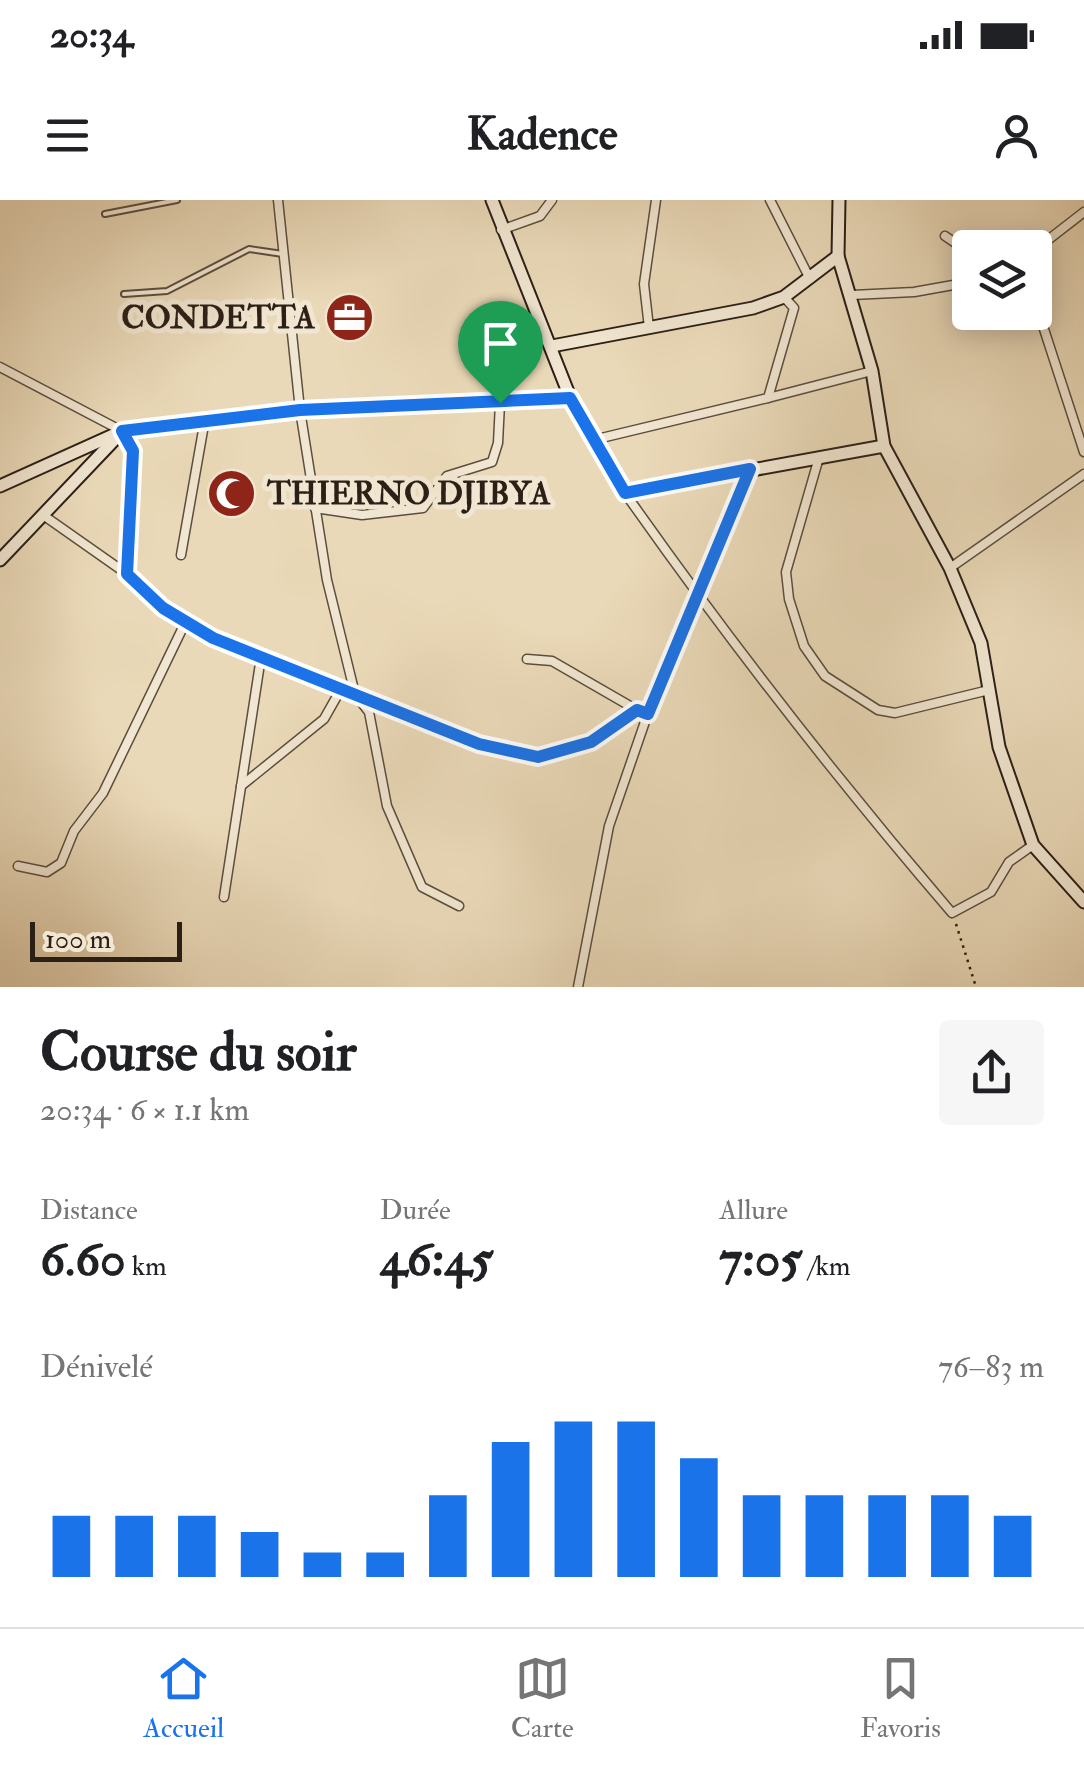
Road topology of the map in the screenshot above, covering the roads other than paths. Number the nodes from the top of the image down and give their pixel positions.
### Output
1 (177, 200) edge
2 (278, 200) edge
3 (492, 200) edge
4 (552, 200) edge
5 (770, 200) edge
6 (840, 200) edge
7 (656, 202) edge
8 (1084, 212) edge
9 (105, 214) dead end
10 (501, 230) junction
11 (946, 236) dead end
12 (1052, 237) edge
13 (952, 240) edge
14 (282, 254) junction
15 (838, 256) junction
16 (810, 279) junction
17 (952, 285) edge
18 (124, 294) dead end
19 (852, 295) junction
20 (784, 297) junction
21 (649, 328) junction
22 (1044, 330) edge
23 (552, 346) junction
24 (0, 367) edge
25 (872, 371) junction
26 (570, 398) junction
27 (768, 398) junction
28 (500, 403) junction
29 (300, 410) junction
30 (205, 419) junction
31 (122, 431) junction
32 (593, 440) junction
33 (884, 446) junction
34 (1084, 452) edge
35 (818, 461) junction
36 (750, 469) junction
37 (1084, 474) edge
38 (0, 486) edge
39 (625, 493) junction
40 (315, 508) junction
41 (43, 515) junction
42 (181, 554) dead end
43 (0, 560) edge
44 (950, 568) junction
45 (127, 574) junction
46 (700, 599) junction
47 (186, 621) junction
48 (261, 657) junction
49 (527, 659) dead end
50 (341, 690) junction
51 (991, 690) junction
52 (355, 694) junction
53 (637, 710) junction
54 (648, 714) junction
55 (242, 786) junction
56 (1033, 845) junction
57 (18, 866) dead end
58 (224, 897) dead end
59 (1084, 902) edge
60 (459, 906) dead end
61 (578, 987) edge

1 - 9 lane
2 - 14 street
3 - 10 street
4 - 10 street
5 - 16 street
6 - 15 street
7 - 21 street
8 - 12 street
10 - 23 street
11 - 13 street
14 - 18 lane
14 - 29 street
15 - 16 street
15 - 19 street
16 - 20 street
17 - 19 street
19 - 25 street
20 - 21 street
20 - 27 street
21 - 23 street
22 - 34 street
23 - 26 street
24 - 31 street
25 - 27 street
25 - 33 street
26 - 28 street
26 - 32 street
27 - 32 street
28 - 29 street
28 - 40 street
29 - 30 street
29 - 40 street
30 - 31 street
30 - 42 street
31 - 38 street
31 - 41 street
31 - 45 street
32 - 39 street
33 - 35 street
33 - 44 street
35 - 36 street
35 - 51 street
36 - 39 street
36 - 46 street
37 - 44 street
39 - 46 street
40 - 52 street
41 - 43 street
41 - 45 street
44 - 51 street
45 - 47 street
46 - 54 street
46 - 56 street
47 - 48 street
47 - 57 street
48 - 50 street
48 - 55 street
49 - 53 street
50 - 52 street
50 - 55 street
51 - 56 street
52 - 53 street
52 - 60 street
53 - 54 street
54 - 61 street
55 - 58 street
56 - 59 street

